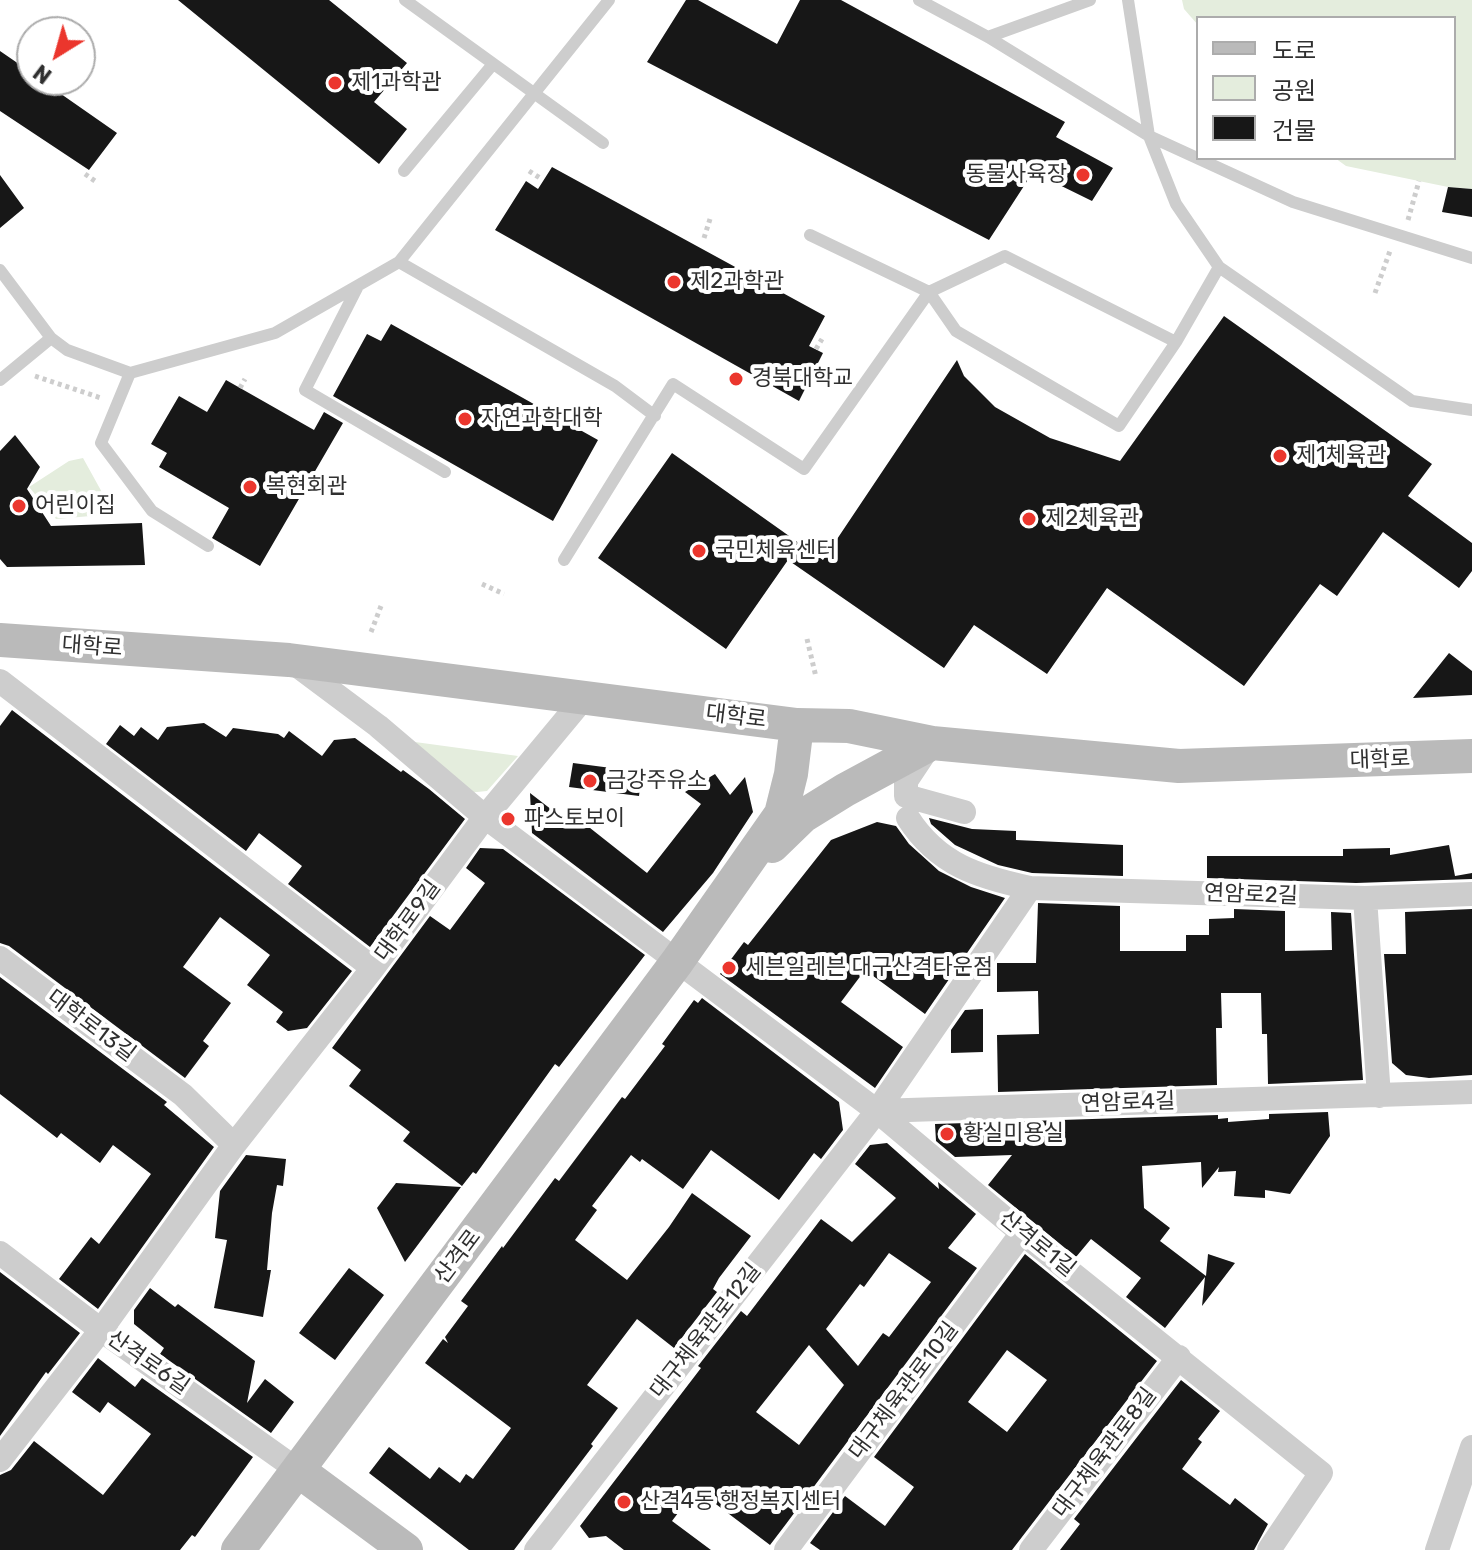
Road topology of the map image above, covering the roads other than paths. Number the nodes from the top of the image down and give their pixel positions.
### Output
1 (405, 0) edge
2 (609, 0) edge
3 (919, 0) edge
4 (1090, 0) edge
5 (1128, 0) edge
6 (988, 37) junction
7 (493, 64) junction
8 (533, 93) junction
9 (1149, 136) junction
10 (603, 143) dead end
11 (1196, 158) edge
12 (1201, 160) edge
13 (404, 171) dead end
14 (810, 235) dead end
15 (1472, 258) edge
16 (399, 262) junction
17 (1219, 267) junction
18 (0, 270) edge
19 (357, 288) junction
20 (929, 292) junction
21 (51, 338) junction
22 (1176, 342) junction
23 (130, 373) junction
24 (0, 380) edge
25 (1472, 410) edge
26 (655, 416) junction
27 (445, 472) dead end
28 (208, 546) dead end
29 (564, 560) dead end
30 (0, 640) edge
31 (289, 660) junction
32 (0, 681) edge
33 (583, 699) junction
34 (797, 725) junction
35 (932, 743) junction
36 (1472, 756) edge
37 (964, 812) dead end
38 (485, 817) junction
39 (908, 818) dead end
40 (734, 883) junction
41 (1030, 888) junction
42 (1472, 894) edge
43 (1365, 898) junction
44 (0, 958) edge
45 (677, 962) junction
46 (373, 968) junction
47 (1472, 1092) edge
48 (1379, 1096) junction
49 (877, 1111) junction
50 (234, 1145) junction
51 (1022, 1233) junction
52 (0, 1253) edge
53 (101, 1330) junction
54 (1179, 1357) junction
55 (1472, 1447) edge
56 (0, 1460) edge
57 (299, 1471) junction
58 (238, 1550) edge
59 (406, 1550) edge
60 (536, 1550) edge
61 (786, 1550) edge
62 (1031, 1550) edge
63 (1269, 1550) edge
64 (1437, 1550) edge

1 - 7 lane
2 - 8 lane
3 - 6 lane
4 - 6 lane
5 - 9 lane
6 - 9 lane
7 - 8 lane
7 - 13 lane
8 - 10 lane
8 - 16 lane
9 - 11 lane
9 - 17 lane
12 - 15 lane
14 - 20 lane
16 - 19 lane
16 - 26 lane
17 - 22 lane
17 - 25 lane
18 - 21 lane
19 - 23 lane
19 - 27 lane
20 - 22 lane
20 - 22 lane
20 - 26 lane
21 - 23 lane
21 - 24 lane
23 - 28 lane
26 - 29 lane
30 - 31 main road, 대학로
31 - 33 main road, 대학로
31 - 38 street
32 - 46 street
33 - 34 main road, 대학로
33 - 38 street, 대학로9길
34 - 35 main road, 대학로
34 - 40 main road, 산격로
35 - 36 main road, 대학로
35 - 37 street
35 - 40 main road
38 - 45 street
38 - 46 street, 대학로9길
39 - 41 street, 연암로2길
40 - 45 main road, 산격로
41 - 43 street, 연암로2길
41 - 49 street
42 - 43 street, 연암로2길
43 - 48 street
44 - 50 street, 대학로13길
45 - 49 street, 산격로1길
45 - 57 main road, 산격로
46 - 50 street, 대학로9길
47 - 48 street, 연암로4길
48 - 49 street, 연암로4길
49 - 51 street, 산격로1길
49 - 60 street, 대구체육관로12길
50 - 53 street, 대학로9길
51 - 54 street, 산격로1길
51 - 61 street, 대구체육관로10길
52 - 53 street, 산격로6길
53 - 56 street, 대학로9길
53 - 57 street, 산격로6길
54 - 62 street, 대구체육관로8길
54 - 63 street, 산격로1길
55 - 64 street
57 - 58 main road, 산격로
57 - 59 main road

